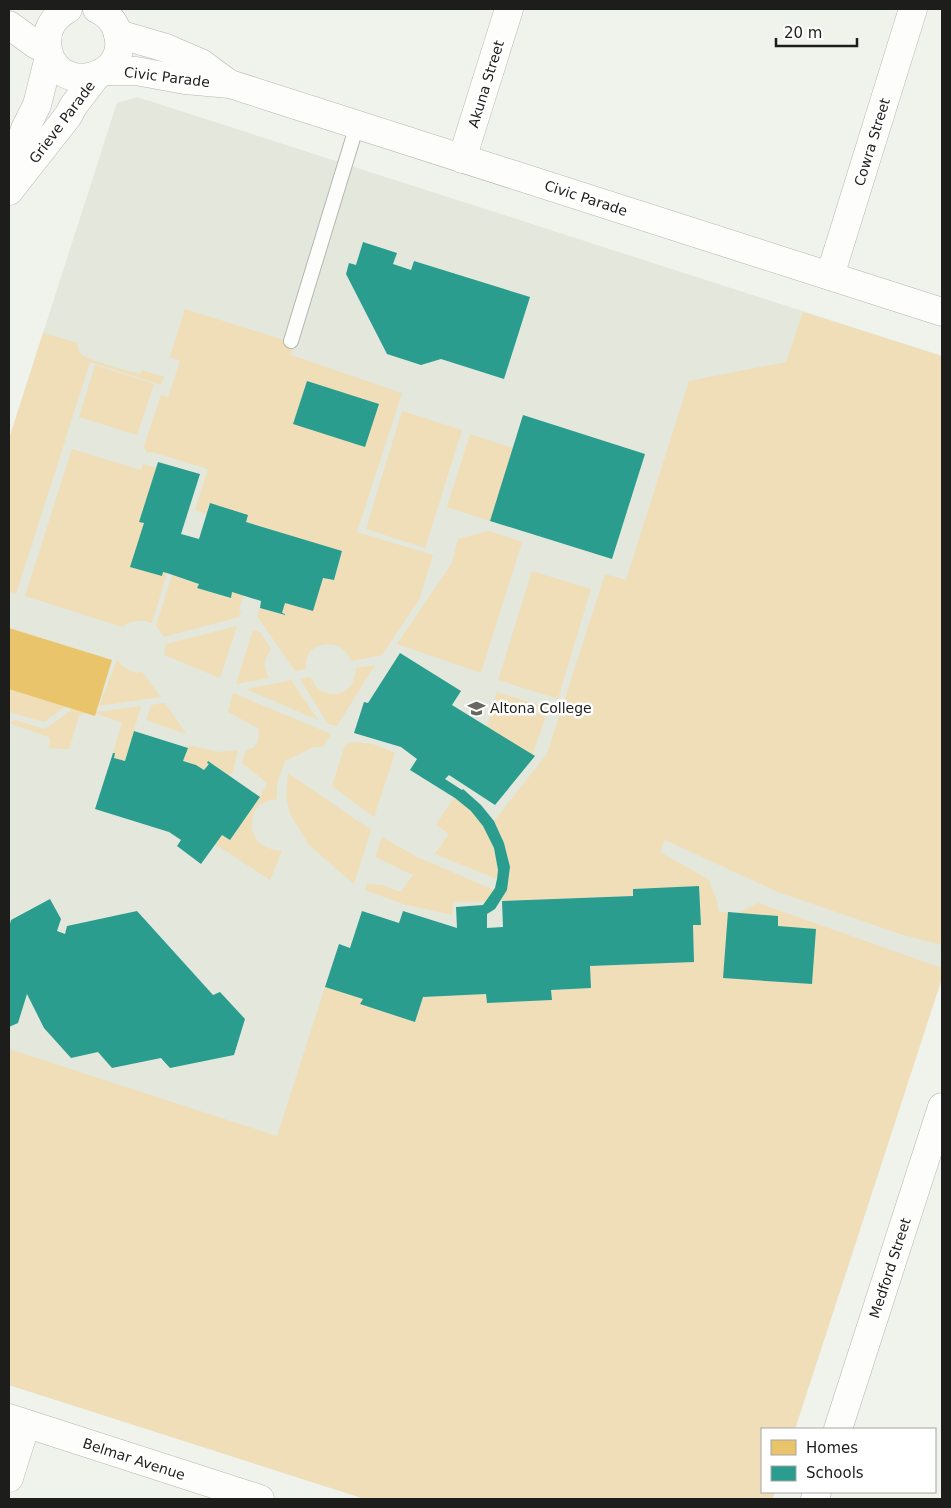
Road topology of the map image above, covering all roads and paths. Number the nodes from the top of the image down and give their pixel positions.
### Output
1 (509, 9) edge
2 (913, 9) edge
3 (61, 10) edge
4 (112, 19) edge
5 (9, 25) edge
6 (48, 53) junction
7 (101, 73) junction
8 (230, 84) junction
9 (357, 125) junction
10 (462, 159) junction
11 (9, 175) edge
12 (9, 192) edge
13 (830, 276) junction
14 (942, 312) edge
15 (291, 341) dead end
16 (942, 1107) edge
17 (18, 1421) edge
18 (838, 1428) edge
19 (9, 1478) edge
20 (260, 1499) edge

1 - 10 street, Akuna Street
2 - 13 street, Cowra Street
3 - 6 street, Grieve Parade
4 - 7 street, Grieve Parade
4 - 8 street, Civic Parade
5 - 6 street
6 - 7 street, Civic Parade
6 - 11 street, Grieve Parade
7 - 8 street, Civic Parade
7 - 12 street, Grieve Parade
8 - 9 street, Civic Parade
9 - 10 street, Civic Parade
9 - 15 lane
10 - 13 street, Civic Parade
13 - 14 street, Civic Parade
16 - 18 street, Medford Street
17 - 19 street
17 - 20 street, Belmar Avenue

